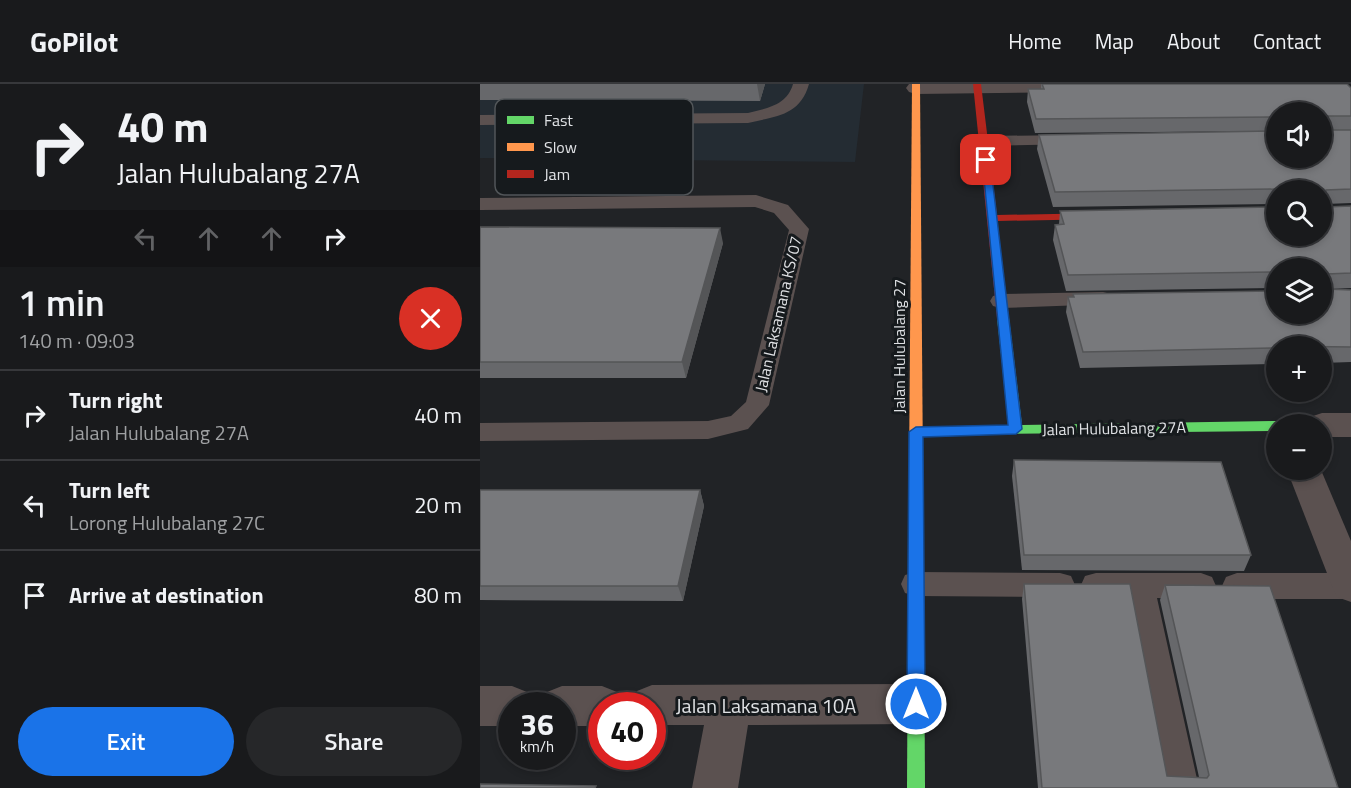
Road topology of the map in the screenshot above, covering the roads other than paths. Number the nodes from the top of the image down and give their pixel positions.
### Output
1 (801, 84) edge
2 (1107, 85) edge
3 (916, 86) edge
4 (978, 86) edge
5 (693, 118) edge
6 (480, 120) edge
7 (495, 120) edge
8 (1091, 140) edge
9 (983, 141) junction
10 (480, 204) edge
11 (1123, 216) edge
12 (992, 218) junction
13 (1121, 299) edge
14 (1001, 301) junction
15 (1351, 424) edge
16 (1332, 425) edge
17 (1266, 426) edge
18 (1016, 429) junction
19 (480, 432) edge
20 (916, 432) junction
21 (1308, 480) edge
22 (916, 584) junction
23 (1139, 585) junction
24 (1351, 586) edge
25 (916, 704) junction
26 (666, 705) edge
27 (729, 705) junction
28 (715, 788) edge
29 (916, 788) edge
30 (1181, 788) edge

1 - 5 lane
2 - 4 street
3 - 4 street
3 - 20 street, Jalan Hulubalang 27
4 - 9 street
6 - 7 lane
8 - 9 lane
9 - 12 street
10 - 19 lane, Jalan Laksamana KS/07
11 - 12 street
12 - 14 street
13 - 14 lane
14 - 18 street
15 - 16 street
17 - 18 street, Jalan Hulubalang 27A
18 - 20 street, Jalan Hulubalang 27A
20 - 22 street, Jalan Hulubalang 27
21 - 24 street
22 - 23 lane
22 - 25 street, Jalan Hulubalang 27
23 - 24 lane
23 - 30 lane
25 - 27 street, Jalan Laksamana 10A
25 - 29 street, Jalan Hulubalang 27
26 - 27 street, Jalan Laksamana 10A
27 - 28 street

